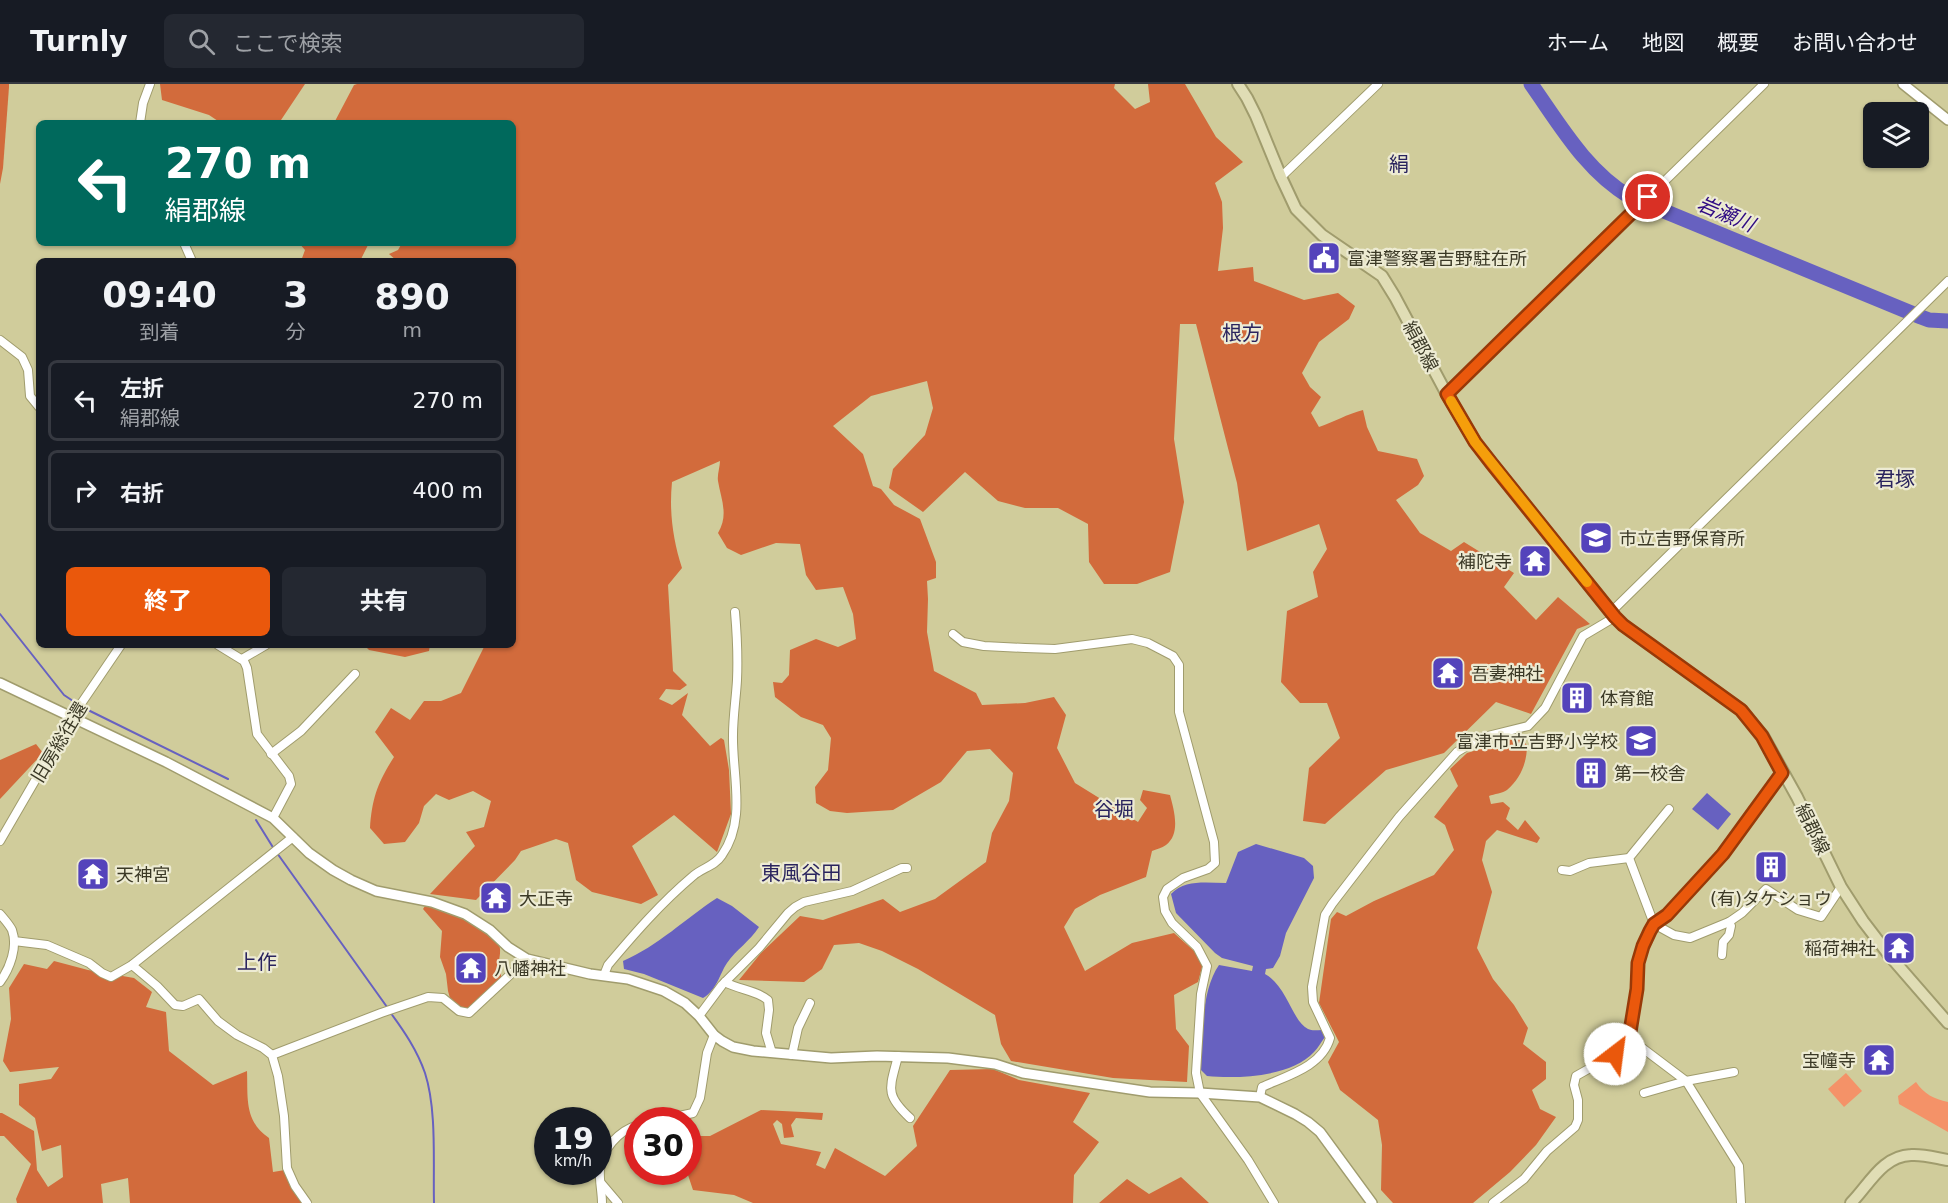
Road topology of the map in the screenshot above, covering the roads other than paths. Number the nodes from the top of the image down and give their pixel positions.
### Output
1 (150, 84) edge
2 (1238, 84) edge
3 (1378, 84) edge
4 (1764, 84) edge
5 (1903, 84) edge
6 (140, 120) edge
7 (1948, 120) edge
8 (1281, 177) junction
9 (1948, 281) edge
10 (0, 340) edge
11 (1447, 394) junction
12 (36, 403) edge
13 (735, 612) dead end
14 (1613, 614) junction
15 (953, 634) dead end
16 (119, 648) edge
17 (223, 648) edge
18 (261, 648) edge
19 (242, 659) junction
20 (355, 674) dead end
21 (0, 683) edge
22 (72, 717) junction
23 (271, 754) junction
24 (1782, 773) junction
25 (1669, 809) dead end
26 (273, 818) junction
27 (293, 837) junction
28 (0, 841) edge
29 (1629, 858) junction
30 (907, 868) dead end
31 (1562, 870) dead end
32 (1840, 887) junction
33 (0, 914) edge
34 (1729, 922) junction
35 (1654, 924) junction
36 (14, 941) junction
37 (1722, 955) dead end
38 (527, 959) junction
39 (132, 965) junction
40 (603, 975) junction
41 (0, 982) edge
42 (725, 982) junction
43 (810, 1003) dead end
44 (699, 1017) junction
45 (1947, 1020) edge
46 (714, 1035) junction
47 (1629, 1038) junction
48 (772, 1053) junction
49 (792, 1054) junction
50 (272, 1055) junction
51 (898, 1056) junction
52 (1734, 1072) dead end
53 (1686, 1081) junction
54 (1200, 1093) junction
55 (1644, 1093) dead end
56 (1260, 1097) junction
57 (696, 1107) edge
58 (910, 1118) dead end
59 (624, 1132) edge
60 (612, 1143) edge
61 (1948, 1160) edge
62 (601, 1185) edge
63 (602, 1185) edge
64 (307, 1203) edge
65 (602, 1203) edge
66 (618, 1203) edge
67 (1274, 1203) edge
68 (1372, 1203) edge
69 (1493, 1203) edge
70 (1742, 1203) edge
71 (1851, 1203) edge

1 - 6 street
2 - 8 main road, 絹郡線
3 - 8 street
4 - 11 street
5 - 7 street
8 - 11 main road, 絹郡線
9 - 14 street
10 - 12 street
11 - 14 main road, 絹郡線
13 - 40 street
14 - 24 main road, 絹郡線
14 - 56 street
15 - 54 street
16 - 22 street, 旧房総往還
17 - 19 street
18 - 19 street
19 - 23 street
20 - 23 street
21 - 22 street
22 - 26 street
22 - 28 street, 旧房総往還
23 - 26 street
24 - 32 main road, 絹郡線
24 - 35 street
25 - 29 street
26 - 27 street
27 - 38 street
27 - 39 street
29 - 31 street
29 - 35 street
30 - 42 street
32 - 34 street
32 - 45 main road, 絹郡線
33 - 36 street
34 - 35 street
34 - 37 street
35 - 47 street
36 - 39 street
36 - 41 street
38 - 40 street
38 - 50 street
39 - 50 street
40 - 44 street
42 - 44 street
42 - 48 street
43 - 49 street
44 - 46 street
46 - 48 street
46 - 57 street
47 - 53 street
47 - 69 street
48 - 49 street
49 - 51 street
50 - 64 street
51 - 54 street
51 - 58 street
52 - 53 street
53 - 55 street
53 - 70 street
54 - 56 street
54 - 67 street
56 - 68 street
59 - 60 street
61 - 71 main road
62 - 65 street
63 - 66 street

